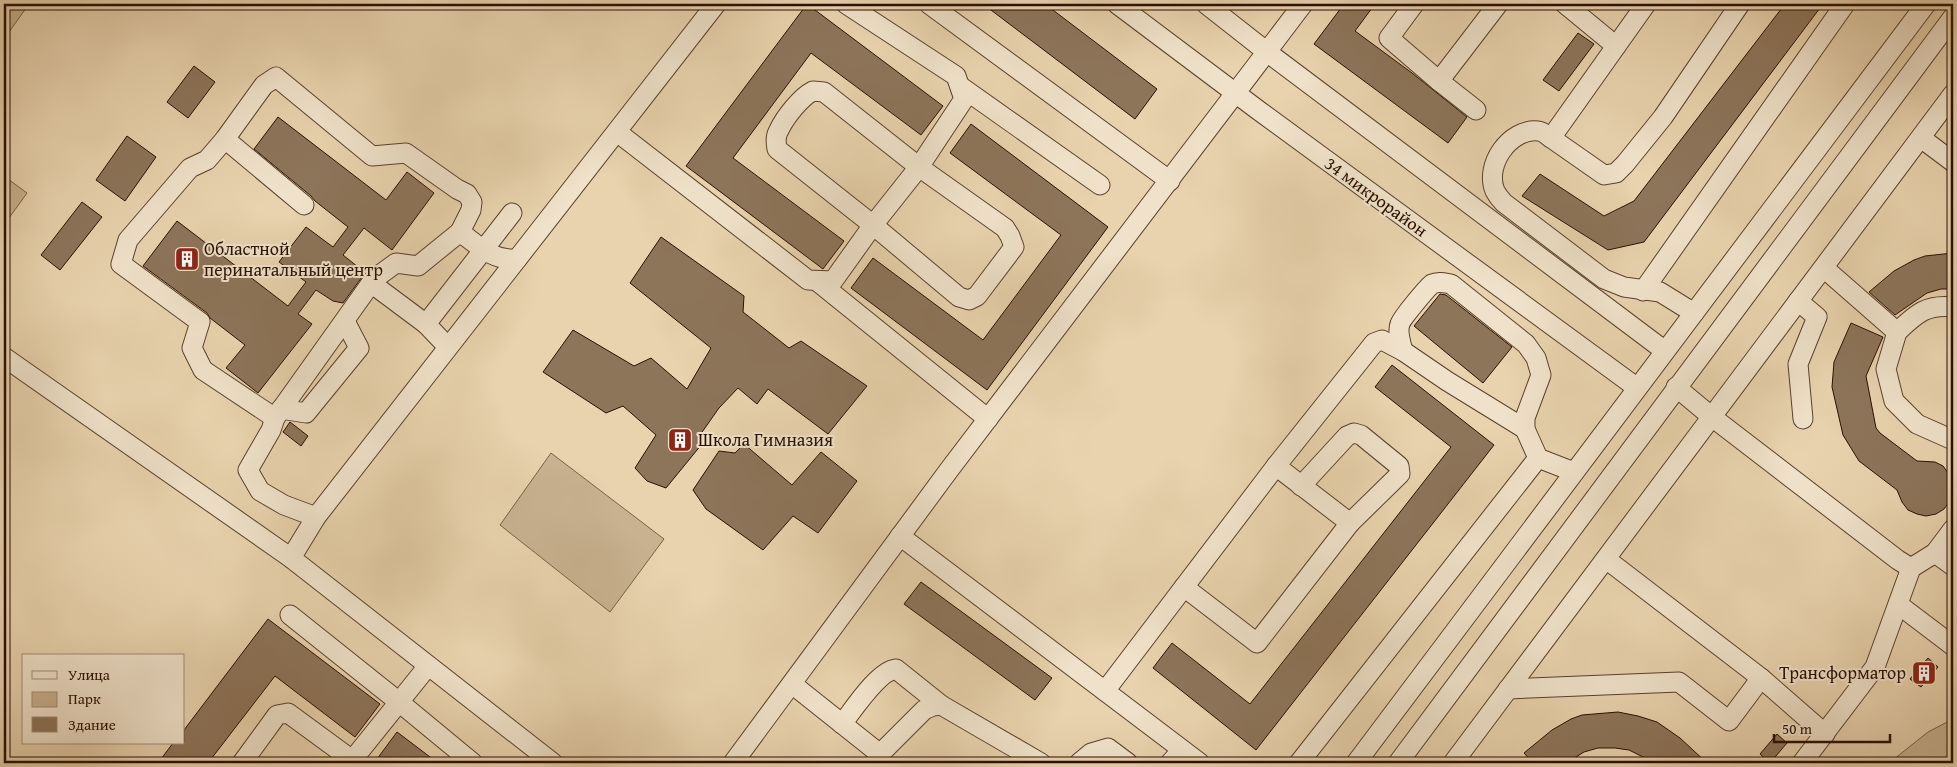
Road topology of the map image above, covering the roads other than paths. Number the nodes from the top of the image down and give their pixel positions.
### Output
1 (716, 4) edge
2 (846, 4) edge
3 (929, 4) edge
4 (1117, 4) edge
5 (1206, 4) edge
6 (1303, 4) edge
7 (1414, 4) edge
8 (1498, 4) edge
9 (1565, 4) edge
10 (1646, 4) edge
11 (1740, 4) edge
12 (1845, 4) edge
13 (1926, 4) edge
14 (1953, 17) edge
15 (1616, 46) junction
16 (1267, 52) junction
17 (1439, 81) junction
18 (960, 86) junction
19 (1236, 93) junction
20 (1953, 94) edge
21 (1476, 110) dead end
22 (617, 132) junction
23 (1551, 138) junction
24 (1921, 138) junction
25 (225, 139) junction
26 (1953, 162) edge
27 (919, 167) junction
28 (1170, 181) junction
29 (1100, 185) dead end
30 (304, 205) dead end
31 (512, 213) dead end
32 (873, 225) junction
33 (460, 232) junction
34 (484, 251) junction
35 (517, 259) junction
36 (1824, 268) junction
37 (817, 281) junction
38 (371, 283) junction
39 (1643, 291) junction
40 (1798, 302) junction
41 (1953, 307) edge
42 (1694, 313) junction
43 (345, 321) junction
44 (426, 324) junction
45 (1898, 332) junction
46 (448, 347) junction
47 (1403, 351) junction
48 (1665, 351) junction
49 (4, 357) edge
50 (1676, 387) junction
51 (1636, 388) junction
52 (278, 414) junction
53 (1712, 417) junction
54 (1803, 418) dead end
55 (988, 419) junction
56 (1525, 429) junction
57 (1953, 440) edge
58 (1538, 458) junction
59 (1276, 466) junction
60 (1574, 472) junction
61 (1301, 486) junction
62 (316, 517) junction
63 (1350, 523) junction
64 (1953, 529) edge
65 (900, 536) junction
66 (1935, 553) junction
67 (291, 558) junction
68 (1606, 560) junction
69 (1953, 566) edge
70 (1911, 568) junction
71 (1184, 586) junction
72 (1899, 604) junction
73 (290, 615) dead end
74 (1953, 646) edge
75 (428, 666) junction
76 (1761, 678) junction
77 (792, 684) junction
78 (1508, 689) junction
79 (1105, 691) junction
80 (399, 702) junction
81 (942, 705) junction
82 (842, 724) junction
83 (1825, 734) junction
84 (1176, 756) edge
85 (877, 759) edge
86 (351, 762) edge
87 (242, 763) edge
88 (473, 763) edge
89 (553, 763) edge
90 (733, 763) edge
91 (1041, 763) edge
92 (1079, 763) edge
93 (1128, 763) edge
94 (1200, 763) edge
95 (1299, 763) edge
96 (1356, 763) edge
97 (1398, 763) edge
98 (1452, 763) edge
99 (1802, 763) edge

1 - 22 street
2 - 18 street
3 - 28 street
4 - 19 street, 34 микрорайон
5 - 16 street
6 - 16 street
7 - 17 street
8 - 17 street
9 - 15 street
10 - 15 street
11 - 23 street
12 - 39 street
13 - 42 street
14 - 50 street
15 - 23 street
16 - 19 street
16 - 48 street
17 - 21 street
18 - 27 street
18 - 29 street
19 - 28 street
19 - 51 street, 34 микрорайон
20 - 24 street
22 - 35 street
22 - 37 street
23 - 39 street
24 - 26 street
24 - 36 street
25 - 30 street
25 - 33 street
25 - 52 street
27 - 32 street
27 - 32 street
27 - 32 street
28 - 55 street
31 - 34 street
32 - 37 street
33 - 34 street
33 - 38 street
34 - 35 street
34 - 44 street
35 - 46 street
36 - 40 street
36 - 45 street
37 - 55 street
38 - 43 street
38 - 44 street
39 - 42 street
40 - 53 street
40 - 54 street
41 - 45 street
42 - 48 street
43 - 52 street
43 - 52 street
44 - 46 street
45 - 57 street
46 - 62 street
47 - 56 street
47 - 56 street
47 - 59 street
48 - 51 street
49 - 67 street
50 - 53 street
50 - 97 street
51 - 60 street
52 - 62 street
53 - 68 street
53 - 70 street
55 - 65 street
56 - 58 street
58 - 60 street
58 - 95 street
59 - 61 street
59 - 71 street
60 - 96 street
61 - 63 street
61 - 63 street
62 - 67 street
63 - 71 street
64 - 66 street
65 - 77 street
65 - 79 street
66 - 69 street
66 - 70 street
67 - 75 street
68 - 76 street
68 - 78 street
70 - 72 street
71 - 79 street
72 - 74 street
72 - 83 street
73 - 80 street
75 - 80 street
75 - 89 street
76 - 78 street
76 - 83 street
77 - 82 street
77 - 90 street
78 - 98 street
79 - 84 street
80 - 86 street
80 - 88 street
81 - 82 street
81 - 85 street
81 - 91 street
82 - 85 street
83 - 99 street
84 - 94 street
86 - 87 street
92 - 93 street

